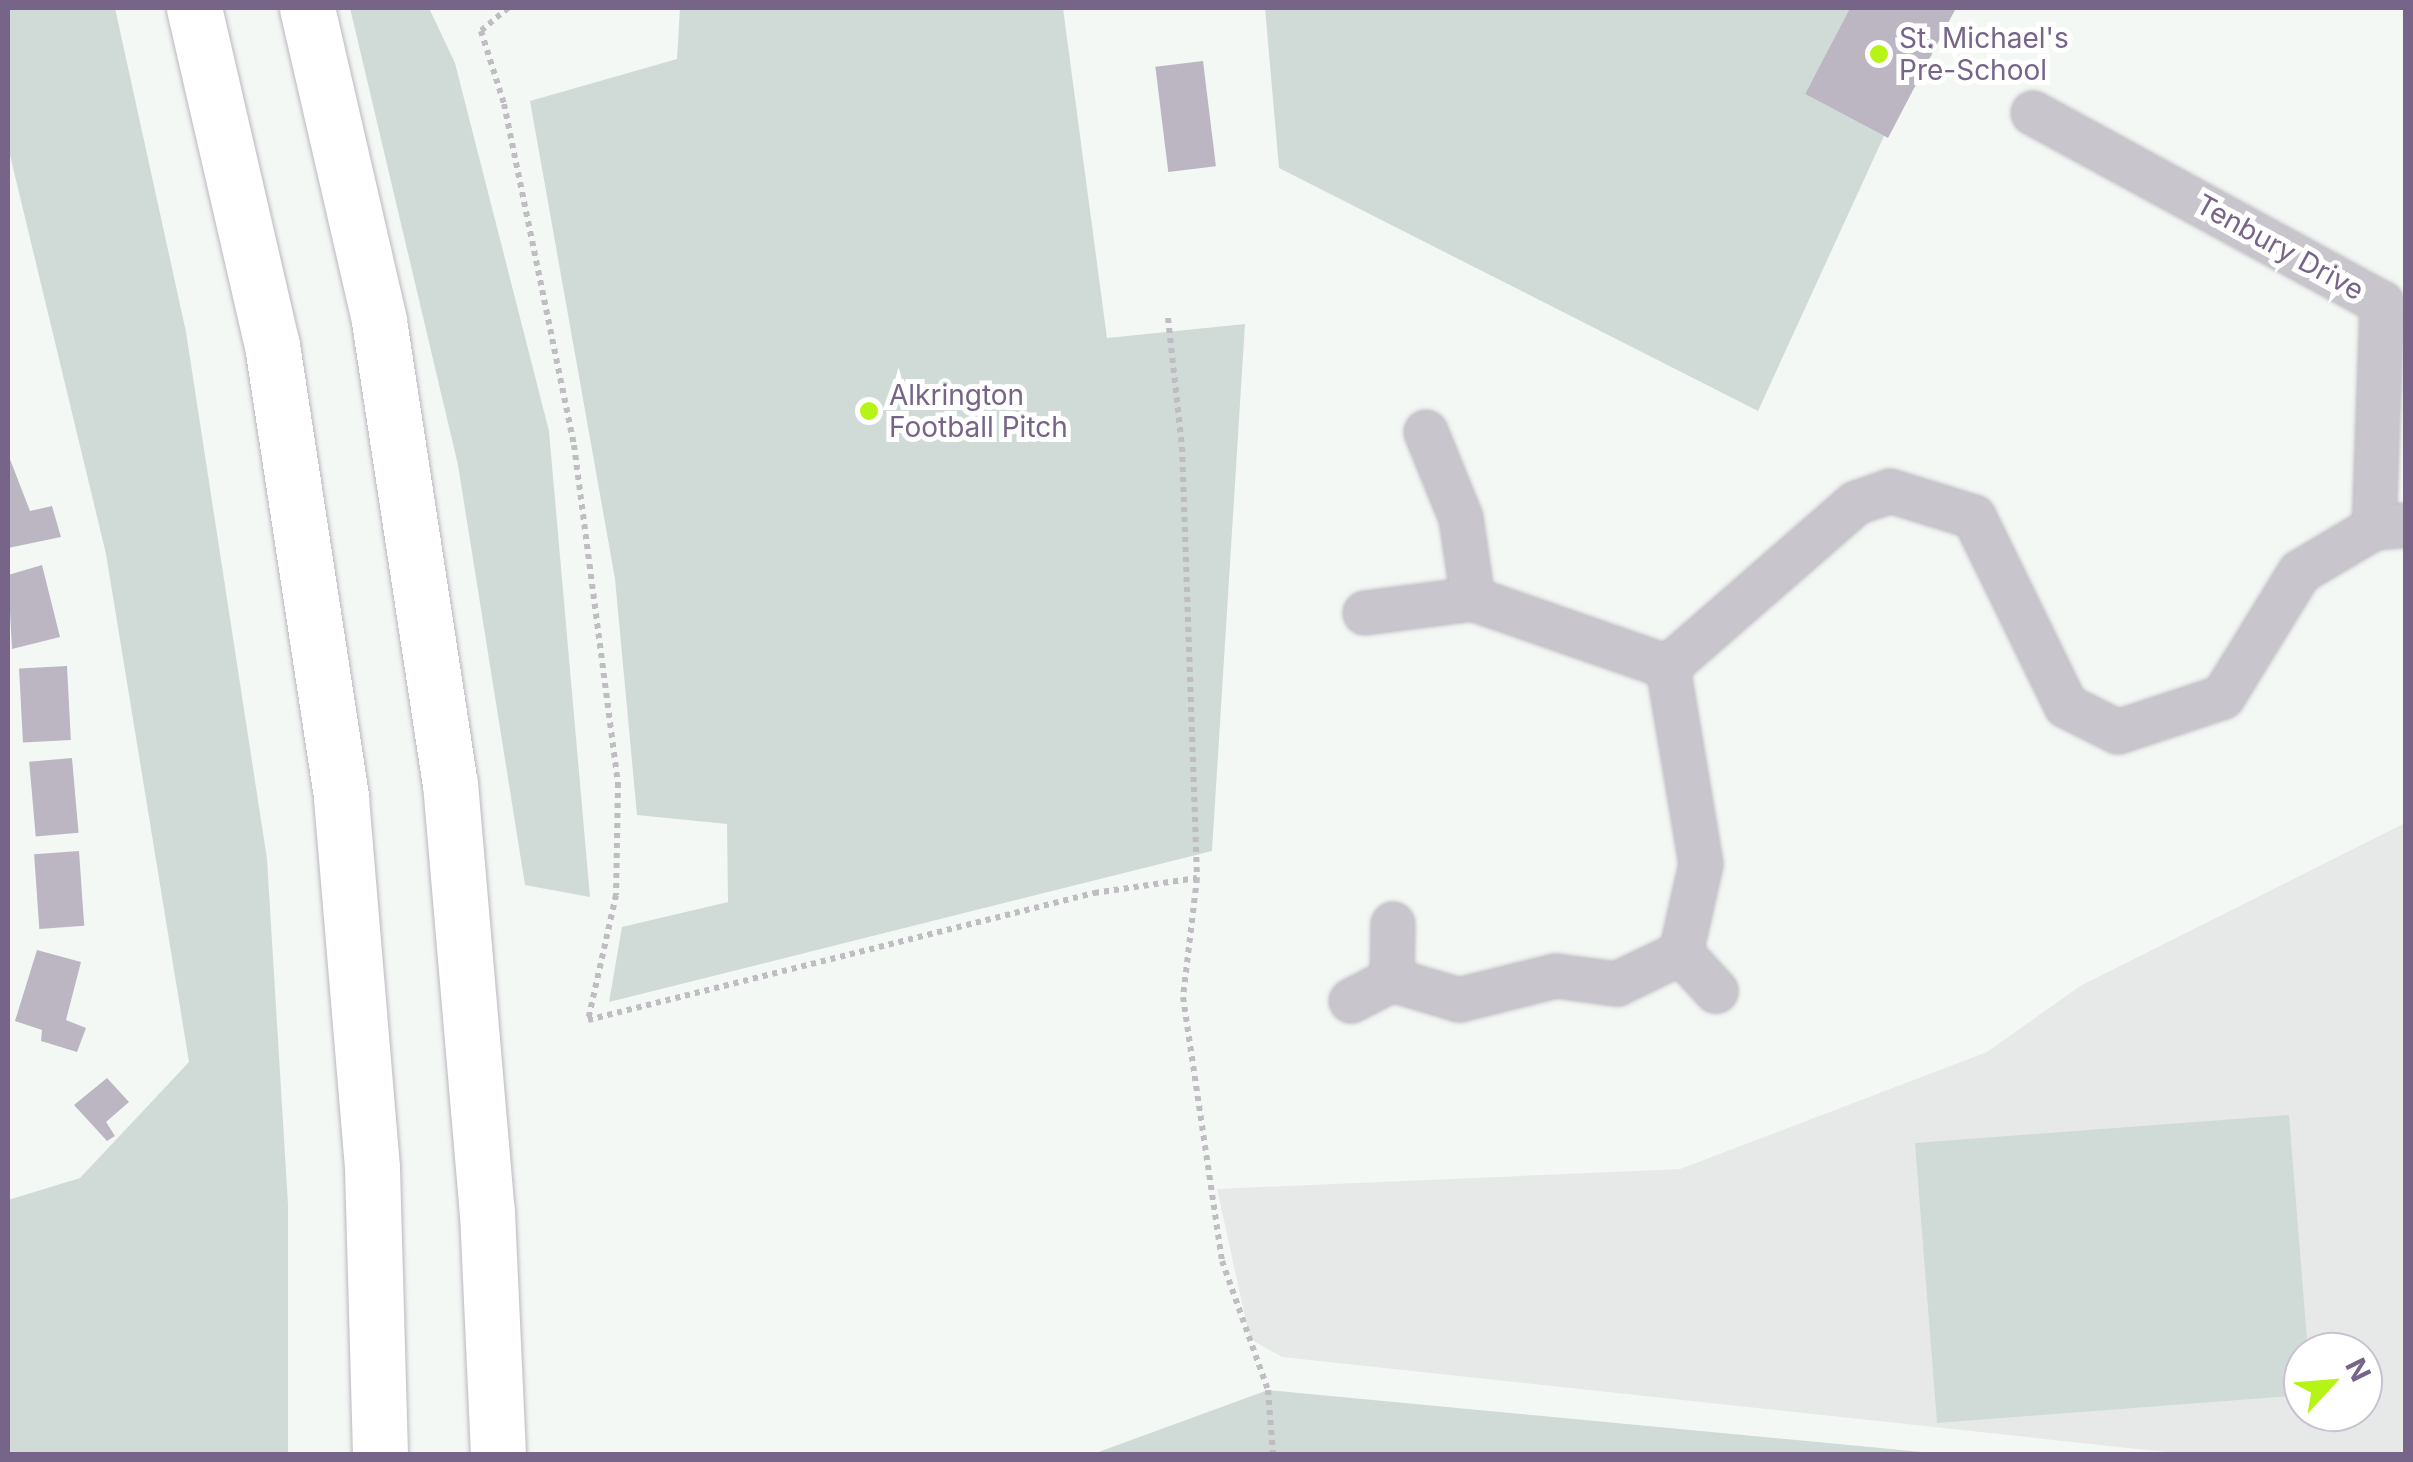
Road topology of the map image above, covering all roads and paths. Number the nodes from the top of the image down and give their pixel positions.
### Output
1 (194, 8) edge
2 (308, 8) edge
3 (508, 8) edge
4 (2034, 113) dead end
5 (1168, 318) dead end
6 (1426, 432) dead end
7 (2390, 526) edge
8 (1473, 600) junction
9 (1365, 612) dead end
10 (1668, 667) junction
11 (1196, 878) junction
12 (1393, 924) dead end
13 (1681, 953) junction
14 (1392, 980) junction
15 (1716, 991) dead end
16 (1351, 1001) dead end
17 (380, 1454) edge
18 (498, 1454) edge
19 (1273, 1454) edge

1 - 17 highway
2 - 18 highway
3 - 11 path
4 - 7 street, Tenbury Drive
5 - 11 path
6 - 8 street
7 - 10 street
8 - 9 street
8 - 10 street
10 - 13 street
11 - 19 path
12 - 14 street
13 - 14 street
13 - 15 street
14 - 16 street

